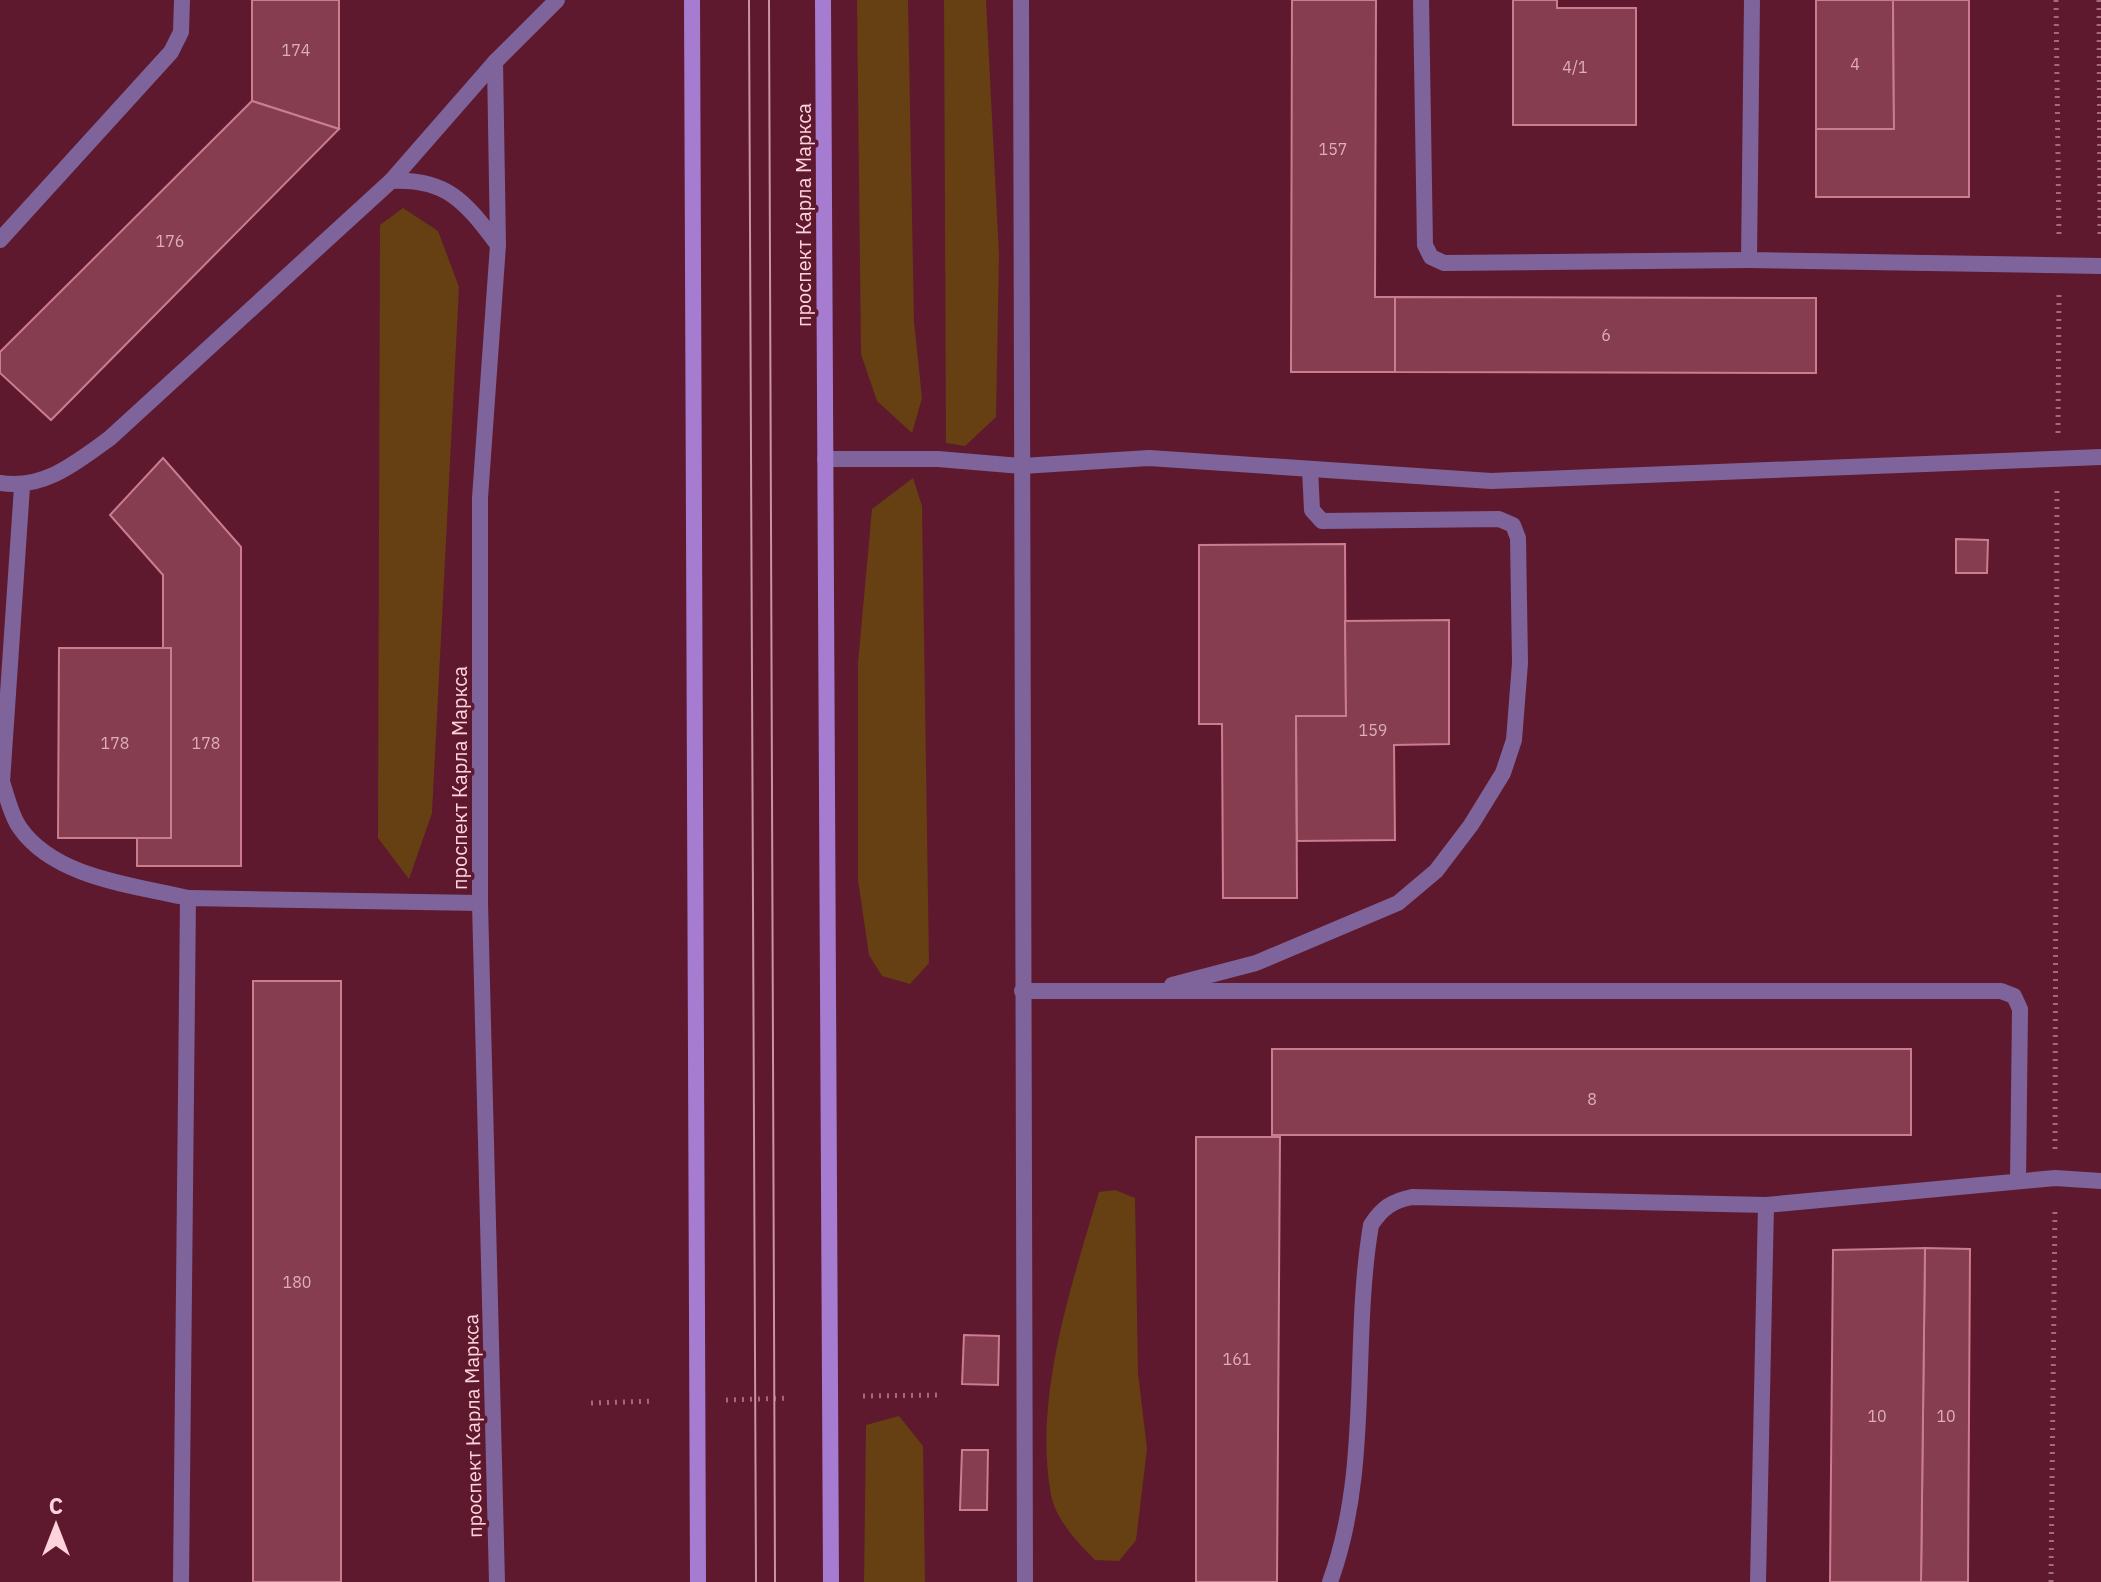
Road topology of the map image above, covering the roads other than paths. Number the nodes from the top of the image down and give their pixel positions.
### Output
1 (182, 0) edge
2 (557, 0) edge
3 (692, 0) edge
4 (823, 0) edge
5 (1021, 0) edge
6 (1421, 0) edge
7 (1752, 0) edge
8 (495, 62) junction
9 (391, 181) junction
10 (0, 240) edge
11 (498, 245) junction
12 (1749, 260) junction
13 (2100, 266) edge
14 (2101, 457) edge
15 (825, 459) junction
16 (1022, 466) junction
17 (1310, 469) junction
18 (0, 483) edge
19 (22, 487) junction
20 (1, 782) edge
21 (188, 898) junction
22 (480, 903) junction
23 (1022, 991) junction
24 (1147, 991) junction
25 (2018, 1181) junction
26 (2101, 1181) edge
27 (1766, 1205) junction
28 (181, 1582) edge
29 (497, 1582) edge
30 (698, 1582) edge
31 (831, 1582) edge
32 (1025, 1582) edge
33 (1330, 1582) edge
34 (1758, 1582) edge

1 - 10 street
2 - 8 street
3 - 30 main road
4 - 15 main road, проспект Карла Маркса
5 - 16 street
6 - 12 street
7 - 12 street
8 - 9 street
8 - 11 street, проспект Карла Маркса
9 - 11 street
9 - 19 street
11 - 22 street, проспект Карла Маркса
12 - 13 street
14 - 17 street
15 - 16 street
15 - 31 main road, проспект Карла Маркса
16 - 17 street
16 - 23 street
17 - 24 street
18 - 19 street
19 - 20 street
20 - 21 street
21 - 22 street
21 - 28 street
22 - 29 street, проспект Карла Маркса
23 - 24 street
23 - 32 street
24 - 25 street
25 - 26 street
25 - 27 street
27 - 33 street
27 - 34 street

